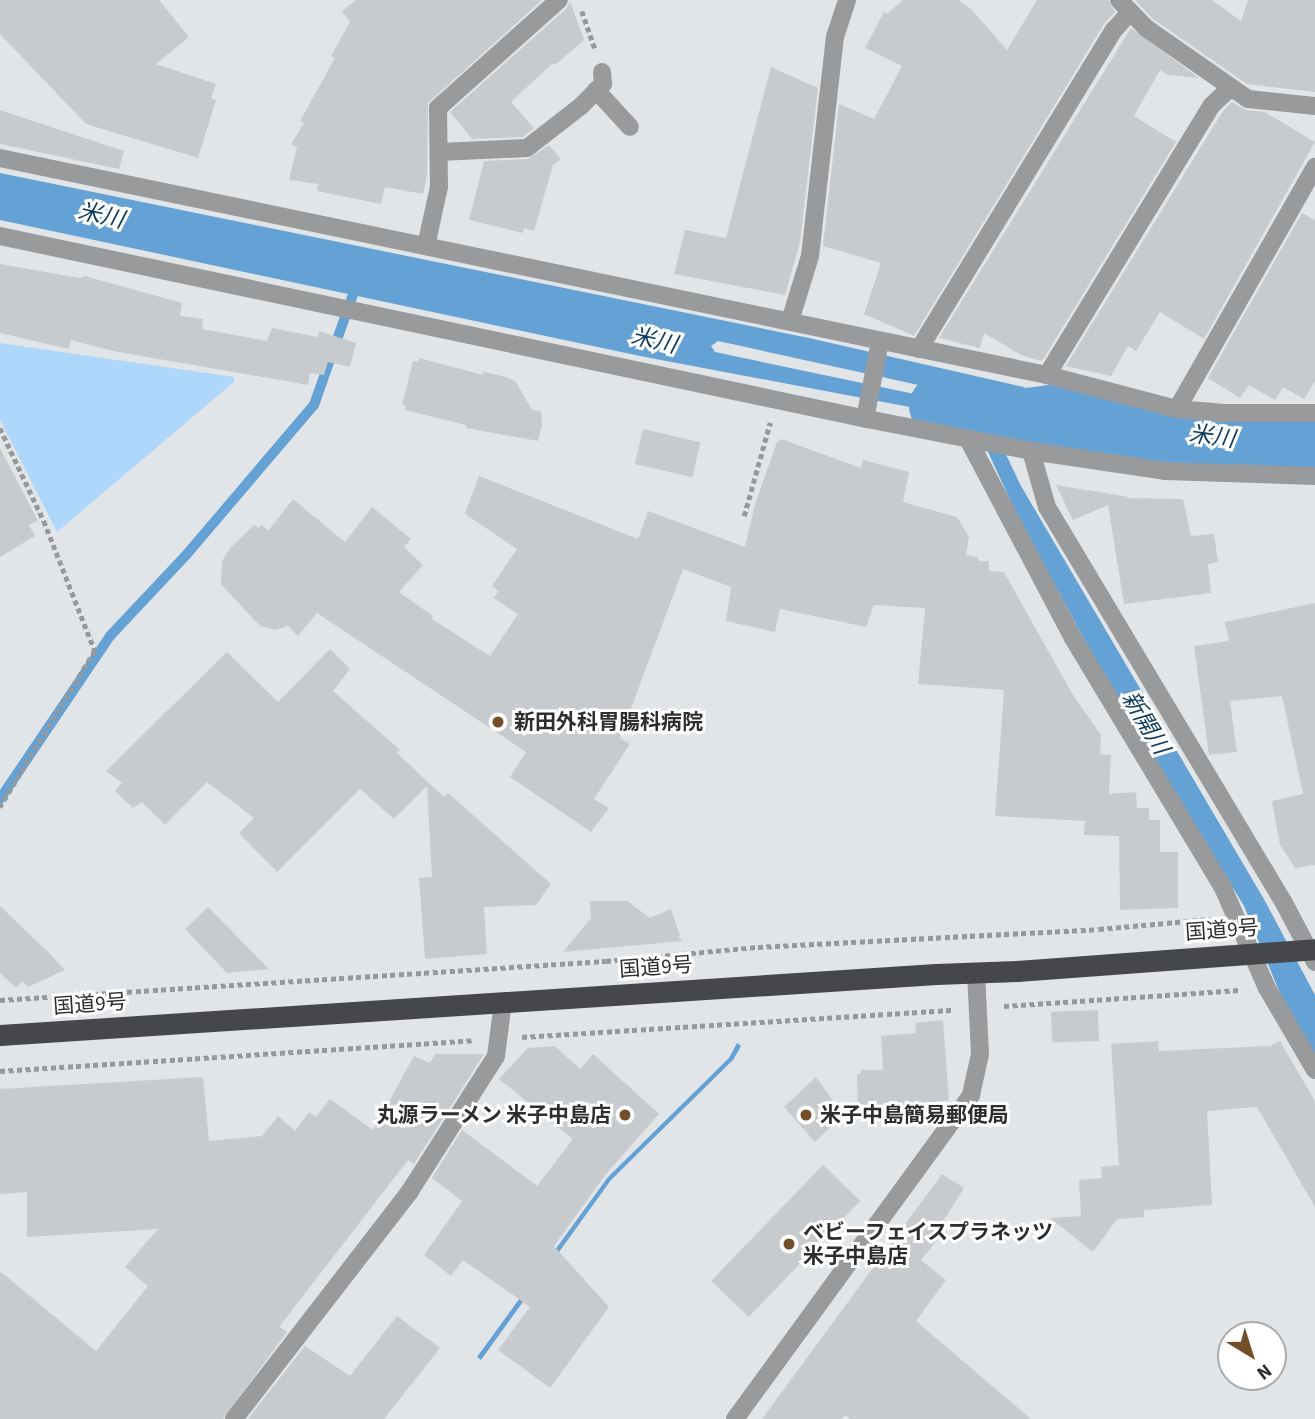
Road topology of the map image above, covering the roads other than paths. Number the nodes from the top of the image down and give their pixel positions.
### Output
1 (559, 0) edge
2 (847, 0) edge
3 (1124, 6) edge
4 (602, 72) road end
5 (1230, 88) junction
6 (596, 90) junction
7 (1315, 106) edge
8 (630, 127) dead end
9 (439, 152) junction
10 (0, 158) edge
11 (1315, 167) edge
12 (0, 236) edge
13 (426, 246) junction
14 (790, 321) junction
15 (879, 346) junction
16 (919, 349) junction
17 (1047, 375) junction
18 (1177, 409) junction
19 (866, 411) junction
20 (1315, 413) edge
21 (968, 439) junction
22 (1031, 451) junction
23 (1315, 476) edge
24 (1254, 952) junction
25 (1309, 952) edge
26 (976, 974) junction
27 (503, 1002) junction
28 (0, 1035) edge
29 (1315, 1070) edge
30 (234, 1419) edge
31 (735, 1419) edge

1 - 9 street
2 - 14 street
3 - 5 street
3 - 16 street
4 - 6 street
5 - 7 street
5 - 17 street
6 - 8 street
6 - 9 street
9 - 13 street
10 - 13 street
11 - 18 street
12 - 19 street
13 - 14 street
14 - 15 street
15 - 16 street
15 - 19 street
16 - 17 street
17 - 18 street
18 - 20 street
19 - 21 street
21 - 22 street
21 - 24 street
22 - 23 street
22 - 25 street
24 - 25 highway, 国道9号
24 - 26 highway, 国道9号
24 - 29 street
26 - 27 highway, 国道9号
26 - 31 street
27 - 28 highway, 国道9号
27 - 30 street

